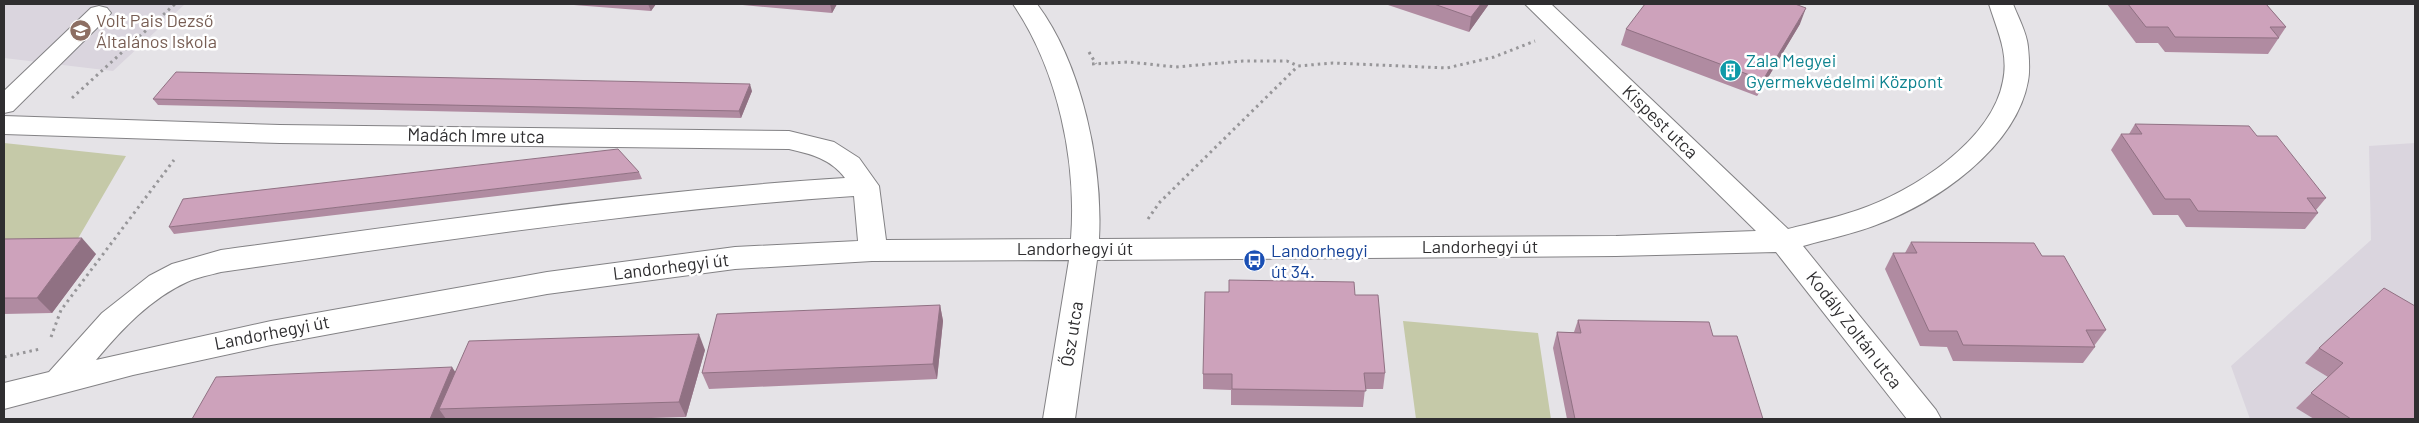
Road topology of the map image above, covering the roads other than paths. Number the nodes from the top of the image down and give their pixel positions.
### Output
1 (1025, 4) edge
2 (1537, 4) edge
3 (2001, 4) edge
4 (98, 13) dead end
5 (4, 104) edge
6 (4, 125) edge
7 (866, 186) junction
8 (1783, 241) junction
9 (1084, 249) junction
10 (872, 251) junction
11 (60, 381) junction
12 (4, 396) edge
13 (1059, 419) edge
14 (1925, 419) edge

1 - 9 street, Ősz utca
2 - 8 street, Kispest utca
3 - 8 street, Landorhegyi út
4 - 5 street
6 - 7 street, Madách Imre utca
7 - 10 street, Madách Imre utca
7 - 11 street
8 - 9 street, Landorhegyi út
8 - 14 street, Kodály Zoltán utca
9 - 10 street, Landorhegyi út
9 - 13 street, Ősz utca
10 - 11 street, Landorhegyi út
11 - 12 street, Landorhegyi út

